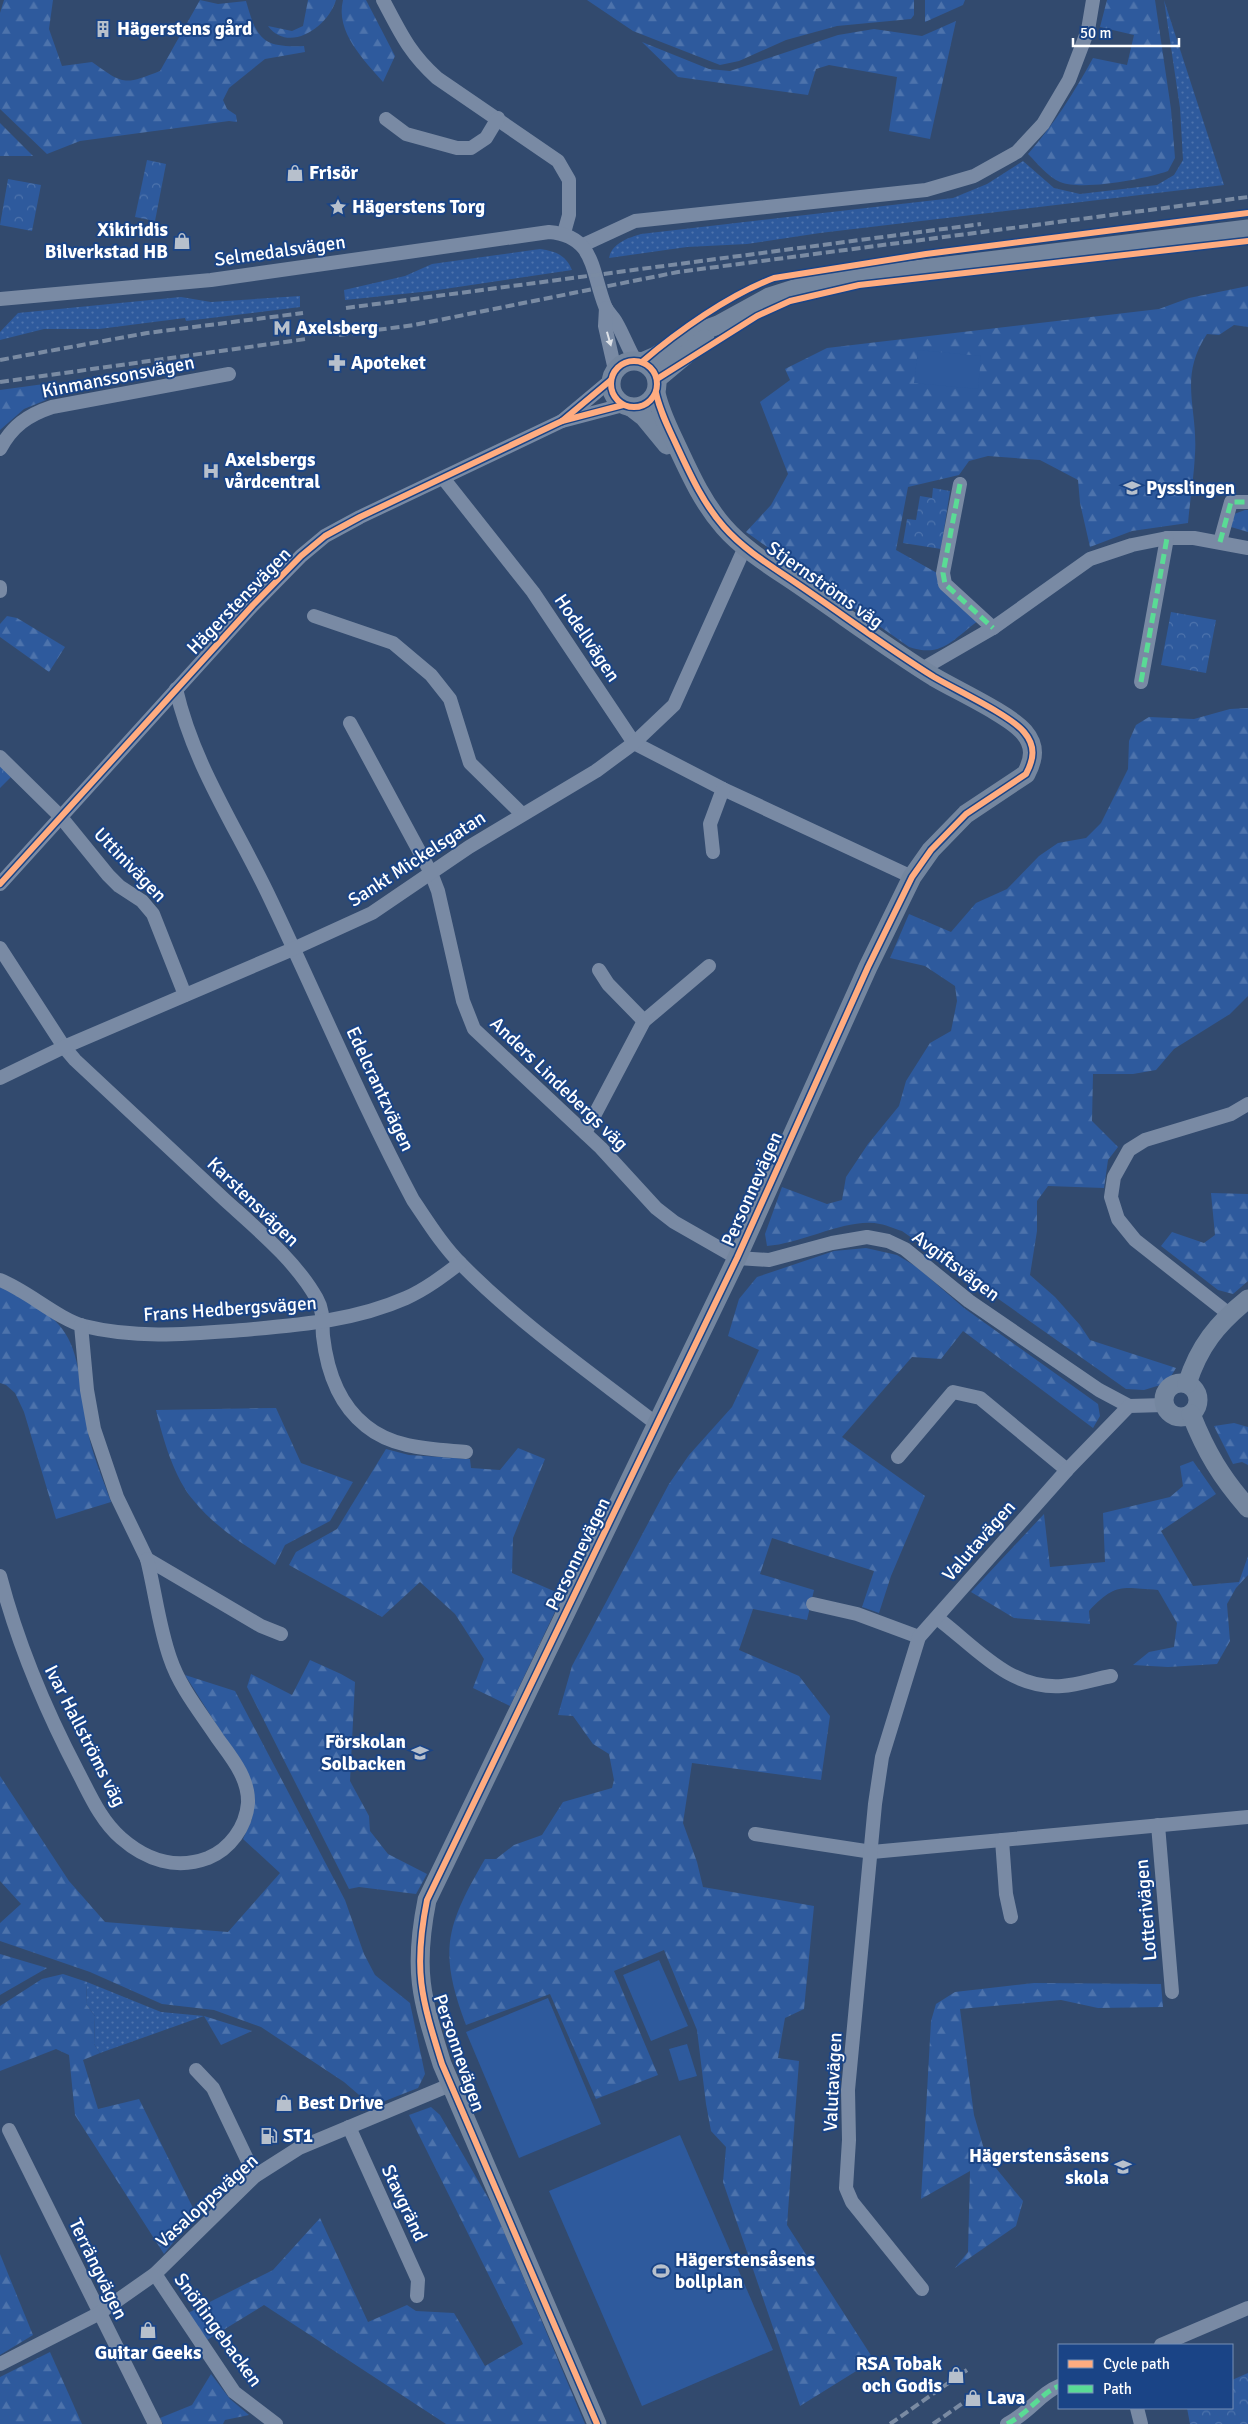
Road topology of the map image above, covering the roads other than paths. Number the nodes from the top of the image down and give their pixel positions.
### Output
1 (383, 0) edge
2 (1093, 0) edge
3 (498, 118) junction
4 (386, 119) dead end
5 (1248, 229) edge
6 (564, 233) junction
7 (583, 245) junction
8 (0, 299) edge
9 (606, 308) junction
10 (718, 325) junction
11 (638, 361) junction
12 (229, 374) dead end
13 (613, 375) junction
14 (656, 386) junction
15 (627, 406) junction
16 (562, 421) junction
17 (0, 449) edge
18 (684, 464) junction
19 (443, 478) junction
20 (960, 484) dead end
21 (1248, 502) edge
22 (1167, 538) junction
23 (1220, 542) junction
24 (745, 547) junction
25 (1248, 548) edge
26 (0, 587) edge
27 (0, 591) edge
28 (314, 616) dead end
29 (993, 628) junction
30 (922, 669) junction
31 (1141, 682) dead end
32 (176, 689) junction
33 (350, 723) dead end
34 (634, 743) junction
35 (1033, 749) joint
36 (0, 757) edge
37 (723, 789) junction
38 (522, 814) junction
39 (60, 816) junction
40 (712, 852) dead end
41 (431, 873) junction
42 (912, 877) junction
43 (0, 884) edge
44 (0, 948) edge
45 (294, 949) junction
46 (709, 966) dead end
47 (599, 970) dead end
48 (185, 996) junction
49 (644, 1021) junction
50 (64, 1047) junction
51 (0, 1078) edge
52 (1248, 1104) edge
53 (585, 1133) junction
54 (737, 1258) junction
55 (460, 1263) junction
56 (0, 1280) edge
57 (1248, 1299) edge
58 (1229, 1314) junction
59 (322, 1323) junction
60 (81, 1325) junction
61 (1187, 1384) junction
62 (1164, 1405) junction
63 (1129, 1406) junction
64 (1191, 1414) junction
65 (658, 1425) junction
66 (466, 1452) dead end
67 (898, 1457) dead end
68 (1067, 1470) junction
69 (1248, 1508) edge
70 (148, 1559) junction
71 (0, 1576) edge
72 (813, 1604) dead end
73 (936, 1618) junction
74 (281, 1634) dead end
75 (919, 1637) junction
76 (1111, 1676) dead end
77 (1248, 1818) edge
78 (1158, 1826) junction
79 (755, 1834) dead end
80 (1002, 1840) junction
81 (872, 1852) junction
82 (1011, 1917) dead end
83 (1172, 1992) dead end
84 (196, 2070) dead end
85 (450, 2085) junction
86 (349, 2127) junction
87 (9, 2130) dead end
88 (255, 2176) junction
89 (155, 2274) junction
90 (922, 2290) dead end
91 (417, 2296) dead end
92 (1248, 2308) edge
93 (98, 2314) junction
94 (1163, 2344) edge
95 (0, 2364) edge
96 (1058, 2386) edge
97 (1137, 2409) edge
98 (155, 2424) edge
99 (276, 2424) edge
100 (597, 2424) edge
101 (1008, 2424) edge
102 (1141, 2424) edge

1 - 3 street
2 - 7 street
3 - 4 street
3 - 6 street
5 - 10 street
6 - 7 street
6 - 8 street, Selmedalsvägen
7 - 9 street
9 - 11 street
9 -> 13 street
10 - 11 street
10 - 14 street
11 - 13 street
11 - 14 street
12 - 17 street, Kinmanssonsvägen
13 - 15 street
13 - 16 street, Hägerstensvägen
14 - 15 street
14 - 18 street, Stjernströms väg
15 - 16 street, Hägerstensvägen
15 - 18 street, Stjernströms väg
16 - 19 street, Hägerstensvägen
18 - 24 street, Stjernströms väg
19 - 32 street, Hägerstensvägen
19 - 34 street, Hodellvägen
20 - 29 street
21 - 23 street
22 - 23 street
22 - 29 street
22 - 31 street
23 - 25 street
24 - 30 street, Stjernströms väg
24 - 34 street, Sankt Mickelsgatan
26 - 27 street
28 - 38 street
29 - 30 street
30 - 35 street, Stjernströms väg
32 - 39 street, Hägerstensvägen
32 - 45 street, Edelcrantzvägen
33 - 41 street, Anders Lindebergs väg
34 - 37 street, Hodellvägen
34 - 38 street, Sankt Mickelsgatan
35 - 42 street, Personnevägen
36 - 39 street, Uttinivägen
37 - 40 street
37 - 42 street, Hodellvägen
38 - 41 street, Sankt Mickelsgatan
39 - 43 street, Hägerstensvägen
39 - 48 street, Uttinivägen
41 - 45 street, Sankt Mickelsgatan
41 - 53 street, Anders Lindebergs väg
42 - 54 street, Personnevägen
44 - 50 street, Karstensvägen
45 - 48 street, Sankt Mickelsgatan
45 - 55 street, Edelcrantzvägen
46 - 49 street
47 - 49 street
48 - 50 street, Sankt Mickelsgatan
49 - 53 street
50 - 51 street, Sankt Mickelsgatan
50 - 59 street, Karstensvägen
52 - 58 street
53 - 54 street, Anders Lindebergs väg
54 - 63 street, Avgiftsvägen
54 - 65 street, Personnevägen
55 - 59 street, Frans Hedbergsvägen
55 - 65 street, Edelcrantzvägen
56 - 60 street, Frans Hedbergsvägen
57 - 58 street
58 - 61 street
59 - 60 street, Frans Hedbergsvägen
59 - 66 street, Karstensvägen
60 - 70 street, Ivar Hallströms väg
61 - 62 street
61 - 64 street
62 - 63 street
62 - 64 street
63 - 68 street, Valutavägen
64 - 69 street
65 - 85 street, Personnevägen
67 - 68 street
68 - 73 street, Valutavägen
70 - 71 street, Ivar Hallströms väg
70 - 74 street
72 - 75 street
73 - 75 street, Valutavägen
73 - 76 street
75 - 81 street, Valutavägen
77 - 78 street
78 - 80 street
78 - 83 street, Lotterivägen
79 - 81 street
80 - 81 street
80 - 82 street
81 - 90 street, Valutavägen
84 - 88 street
85 - 86 street, Vasaloppsvägen
85 - 100 street, Personnevägen
86 - 88 street, Vasaloppsvägen
86 - 91 street, Stavgränd
87 - 93 street, Terrängvägen
88 - 89 street, Vasaloppsvägen
89 - 93 street, Vasaloppsvägen
89 - 99 street, Snöflingebacken
92 - 94 street
93 - 95 street, Vasaloppsvägen
93 - 98 street, Terrängvägen
96 - 101 street
97 - 102 street

